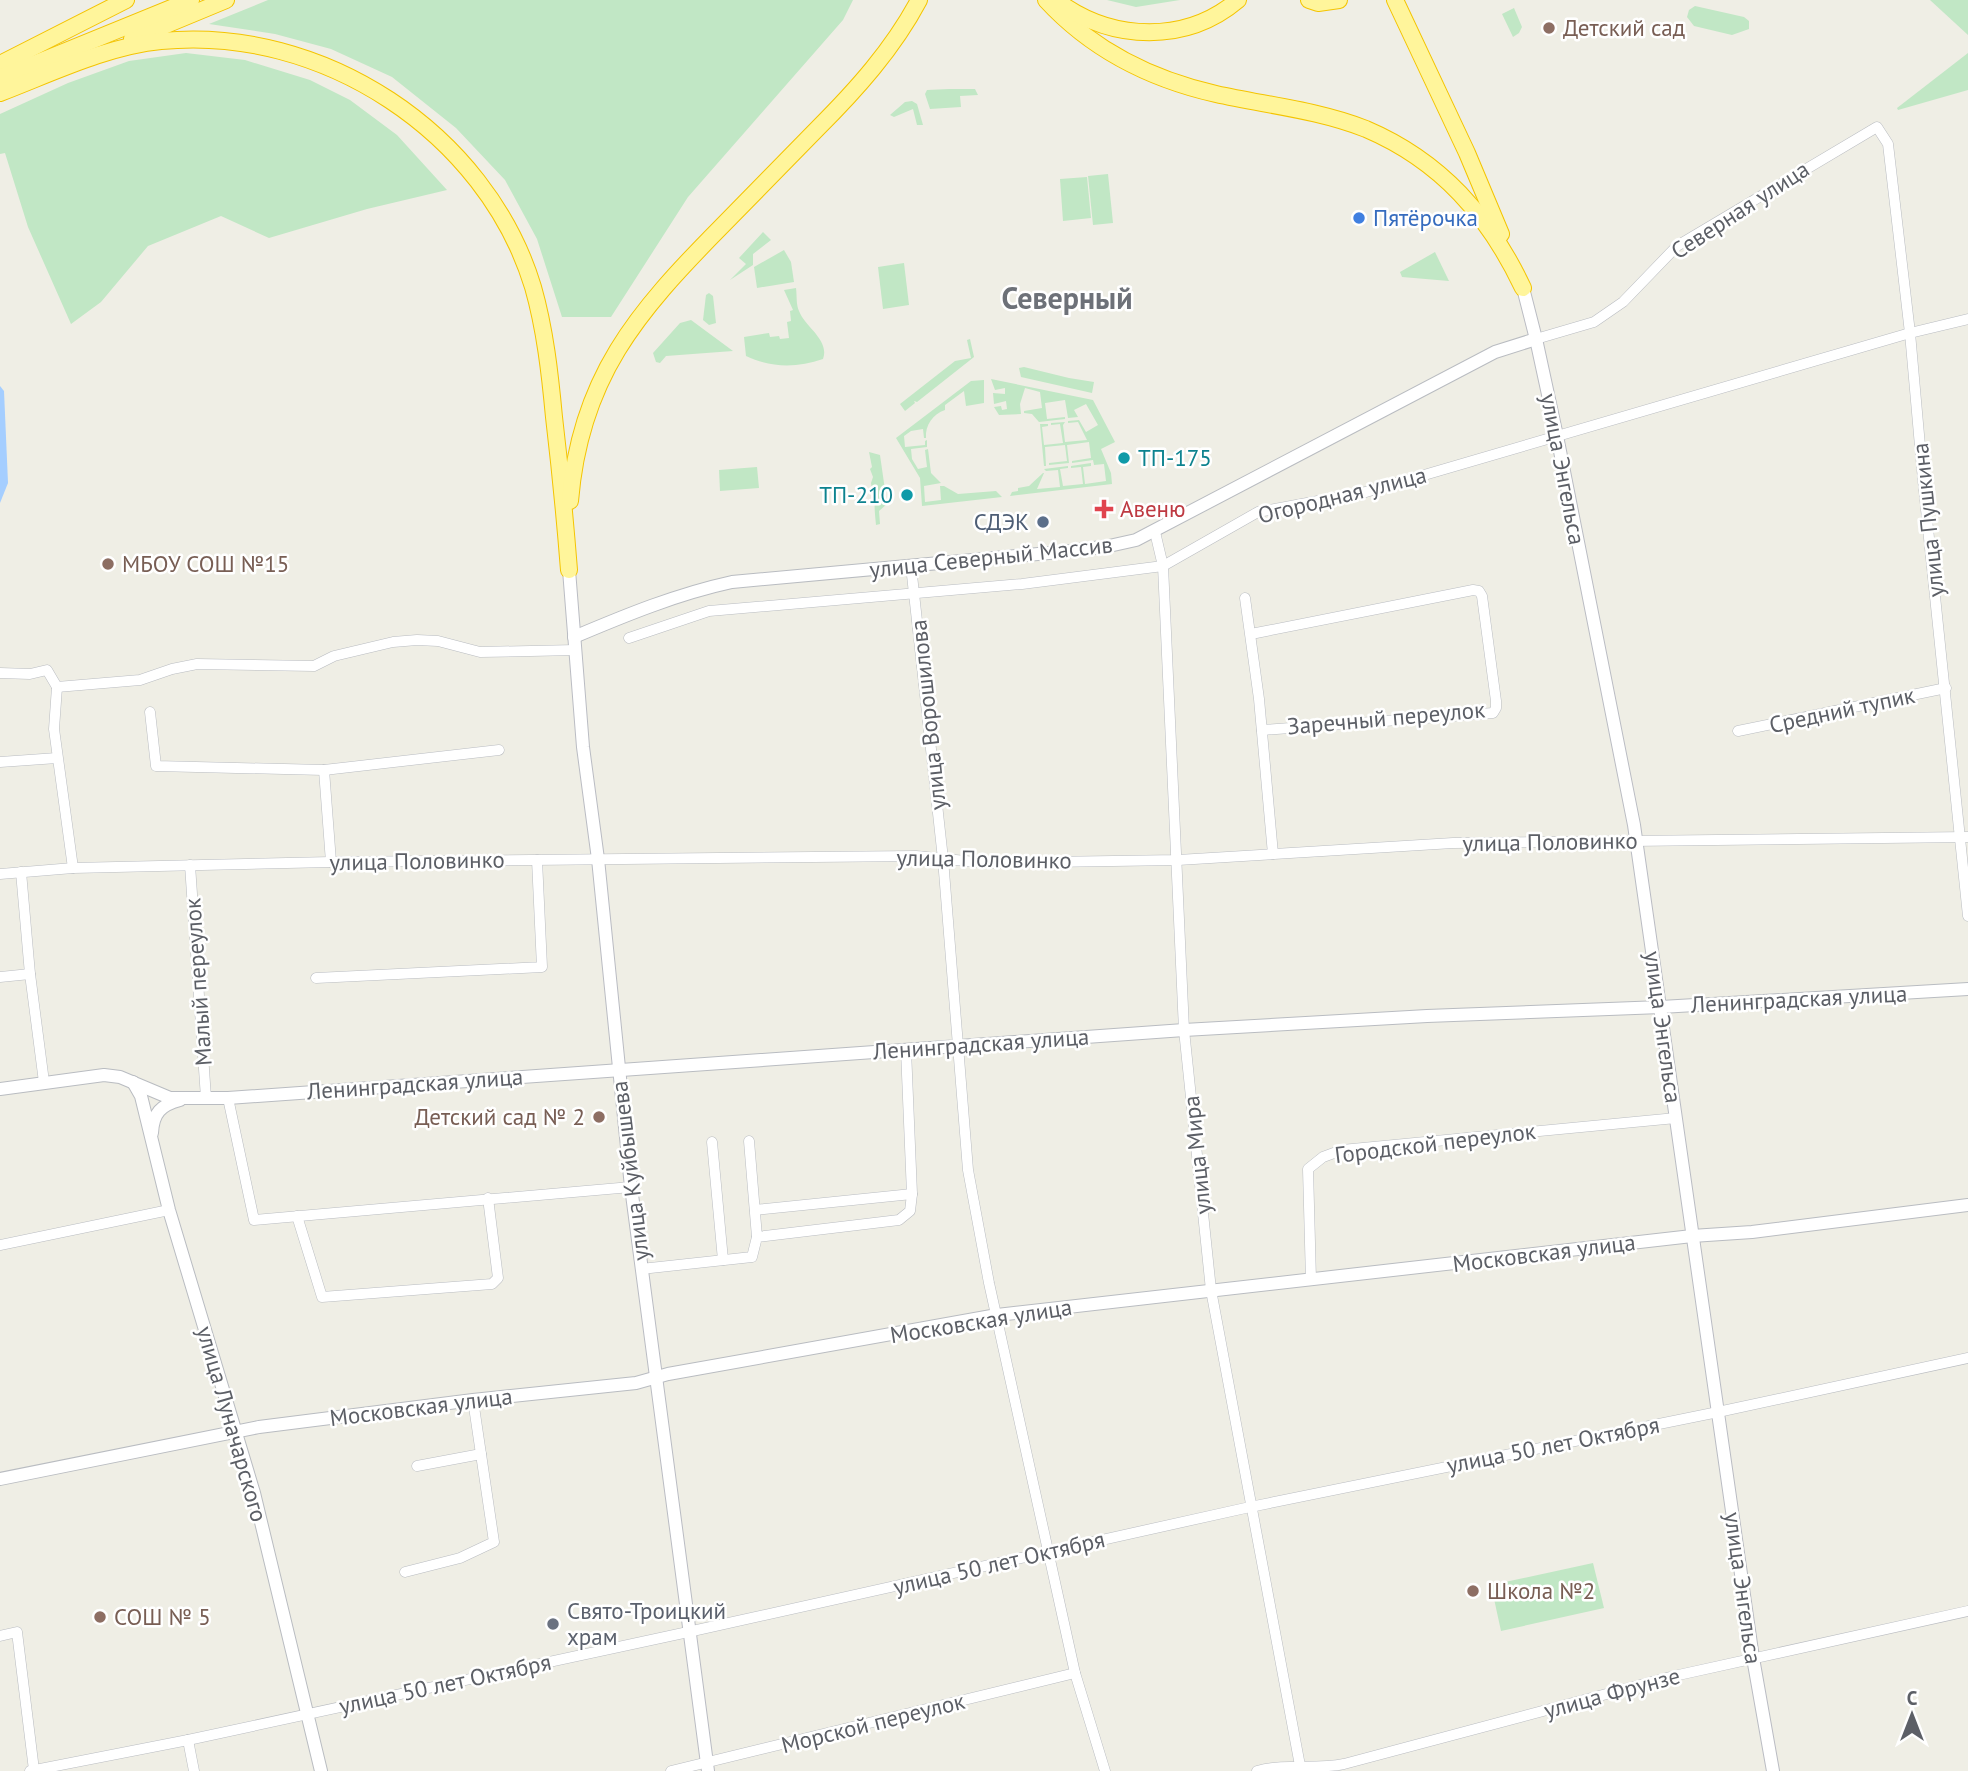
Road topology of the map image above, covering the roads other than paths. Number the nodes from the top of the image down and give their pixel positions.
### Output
1 (126, 0) edge
2 (191, 0) edge
3 (226, 0) edge
4 (919, 0) edge
5 (1046, 0) edge
6 (1056, 0) edge
7 (1238, 0) edge
8 (1309, 0) edge
9 (1339, 0) edge
10 (1395, 0) edge
11 (0, 64) edge
12 (0, 78) edge
13 (0, 92) edge
14 (1877, 127) joint
15 (1522, 288) junction
16 (1968, 319) edge
17 (1910, 333) junction
18 (1536, 339) junction
19 (1557, 436) junction
20 (1155, 532) junction
21 (911, 566) junction
22 (1163, 566) junction
23 (569, 570) junction
24 (915, 593) junction
25 (1245, 598) dead end
26 (1251, 635) junction
27 (629, 638) dead end
28 (575, 643) junction
29 (0, 673) edge
30 (57, 687) junction
31 (1946, 688) junction
32 (150, 712) dead end
33 (1262, 730) junction
34 (1738, 731) dead end
35 (499, 750) dead end
36 (57, 758) junction
37 (0, 762) edge
38 (324, 770) junction
39 (1965, 837) edge
40 (1636, 841) junction
41 (1273, 854) junction
42 (597, 859) junction
43 (943, 859) junction
44 (537, 860) junction
45 (1178, 860) junction
46 (331, 862) junction
47 (190, 865) junction
48 (73, 868) junction
49 (22, 872) junction
50 (0, 874) edge
51 (1968, 916) edge
52 (30, 974) junction
53 (0, 977) edge
54 (316, 978) dead end
55 (1968, 989) edge
56 (1661, 1007) junction
57 (1184, 1030) junction
58 (960, 1046) junction
59 (906, 1050) junction
60 (618, 1070) junction
61 (44, 1082) junction
62 (132, 1082) junction
63 (0, 1089) edge
64 (206, 1098) junction
65 (228, 1098) junction
66 (181, 1099) junction
67 (1676, 1118) junction
68 (749, 1140) dead end
69 (712, 1142) dead end
70 (152, 1144) junction
71 (631, 1187) junction
72 (912, 1194) junction
73 (488, 1198) junction
74 (1968, 1205) edge
75 (169, 1210) junction
76 (755, 1210) junction
77 (297, 1216) junction
78 (1692, 1236) junction
79 (757, 1237) junction
80 (0, 1245) edge
81 (723, 1260) junction
82 (641, 1269) junction
83 (1311, 1280) junction
84 (1211, 1290) junction
85 (997, 1315) junction
86 (1968, 1358) edge
87 (655, 1379) junction
88 (473, 1400) junction
89 (1718, 1412) junction
90 (236, 1433) junction
91 (481, 1454) junction
92 (417, 1466) dead end
93 (0, 1479) edge
94 (1250, 1507) junction
95 (1048, 1552) junction
96 (405, 1572) dead end
97 (1968, 1611) edge
98 (688, 1632) junction
99 (0, 1636) edge
100 (1753, 1658) junction
101 (1075, 1673) junction
102 (309, 1712) junction
103 (188, 1740) junction
104 (707, 1767) edge
105 (1300, 1768) edge
106 (32, 1770) edge
107 (194, 1771) edge
108 (321, 1771) edge
109 (671, 1771) edge
110 (1104, 1771) edge
111 (1258, 1771) edge
112 (1773, 1771) edge

1 - 11 highway
2 - 12 highway
3 - 13 highway
4 - 23 highway
5 - 15 highway
6 - 7 highway
8 - 9 highway
10 - 15 highway
13 - 23 highway
14 - 17 street, улица Пушкина
14 - 18 street, Северная улица
15 - 18 street, улица Энгельса
16 - 17 street, Огородная улица
17 - 19 street, Огородная улица
17 - 31 street, улица Пушкина
18 - 19 street, улица Энгельса
18 - 20 street, улица Северный Массив
19 - 22 street, Огородная улица
19 - 40 street, улица Энгельса
20 - 21 street, улица Северный Массив
20 - 22 street, улица Мира
21 - 24 street, улица Ворошилова
21 - 28 street, улица Северный Массив
22 - 24 street, Огородная улица
22 - 45 street, улица Мира
23 - 28 street, улица Куйбышева
24 - 27 street, Огородная улица
24 - 43 street, улица Ворошилова
25 - 26 street, Заречный переулок
26 - 33 street, Заречный переулок
26 - 33 street, Заречный переулок
28 - 30 street
28 - 42 street, улица Куйбышева
29 - 30 street
30 - 36 street
31 - 34 street, Средний тупик
31 - 39 street, улица Пушкина
32 - 38 street
33 - 41 street, Заречный переулок
35 - 38 street
36 - 37 street
36 - 48 street
38 - 46 street
39 - 40 street, улица Половинко
39 - 51 street, улица Пушкина
40 - 41 street, улица Половинко
40 - 56 street, улица Энгельса
41 - 45 street, улица Половинко
42 - 43 street, улица Половинко
42 - 44 street, улица Половинко
42 - 60 street, улица Куйбышева
43 - 45 street, улица Половинко
43 - 58 street, улица Ворошилова
44 - 46 street, улица Половинко
44 - 54 street
45 - 57 street, улица Мира
46 - 47 street, улица Половинко
47 - 48 street, улица Половинко
47 - 64 street, Малый переулок
48 - 49 street, улица Половинко
49 - 50 street, улица Половинко
49 - 52 street
52 - 53 street
52 - 61 street
55 - 56 street, Ленинградская улица
56 - 57 street, Ленинградская улица
56 - 67 street, улица Энгельса
57 - 58 street, Ленинградская улица
57 - 84 street, улица Мира
58 - 59 street, Ленинградская улица
58 - 85 street, улица Ворошилова
59 - 60 street, Ленинградская улица
59 - 72 street
60 - 65 street, Ленинградская улица
60 - 71 street, улица Куйбышева
61 - 62 street, Ленинградская улица
61 - 63 street, Ленинградская улица
62 - 66 street, Ленинградская улица
62 - 70 street, улица Луначарского
64 - 65 street, Ленинградская улица
64 - 66 street, Ленинградская улица
65 - 77 street
66 - 70 street
67 - 78 street, улица Энгельса
67 - 83 street, Городской переулок
68 - 76 street
69 - 81 street
70 - 75 street, улица Луначарского
71 - 73 street
71 - 82 street, улица Куйбышева
72 - 76 street
72 - 79 street
73 - 77 street
73 - 77 street
74 - 78 street, Московская улица
75 - 80 street
75 - 90 street, улица Луначарского
76 - 79 street
78 - 83 street, Московская улица
78 - 89 street, улица Энгельса
79 - 81 street
81 - 82 street
82 - 87 street, улица Куйбышева
83 - 84 street, Московская улица
84 - 85 street, Московская улица
84 - 94 street, улица Мира
85 - 87 street, Московская улица
85 - 95 street, улица Ворошилова
86 - 89 street, улица 50 лет Октября
87 - 88 street, Московская улица
87 - 98 street, улица Куйбышева
88 - 90 street, Московская улица
88 - 91 street
89 - 94 street, улица 50 лет Октября
89 - 100 street, улица Энгельса
90 - 93 street, Московская улица
90 - 102 street, улица Луначарского
91 - 92 street
91 - 96 street
94 - 95 street, улица 50 лет Октября
94 - 105 street, улица Мира
95 - 98 street, улица 50 лет Октября
95 - 101 street, улица Ворошилова
97 - 100 street, улица Фрунзе
98 - 102 street, улица 50 лет Октября
98 - 104 street, улица Куйбышева
99 - 106 street
100 - 105 street, улица Фрунзе
100 - 112 street, улица Энгельса
101 - 104 street, Морской переулок
101 - 110 street, улица Ворошилова
102 - 103 street, улица 50 лет Октября
102 - 108 street, улица Луначарского
103 - 106 street, улица 50 лет Октября
103 - 107 street
104 - 109 street, Морской переулок
105 - 111 street, улица Фрунзе

